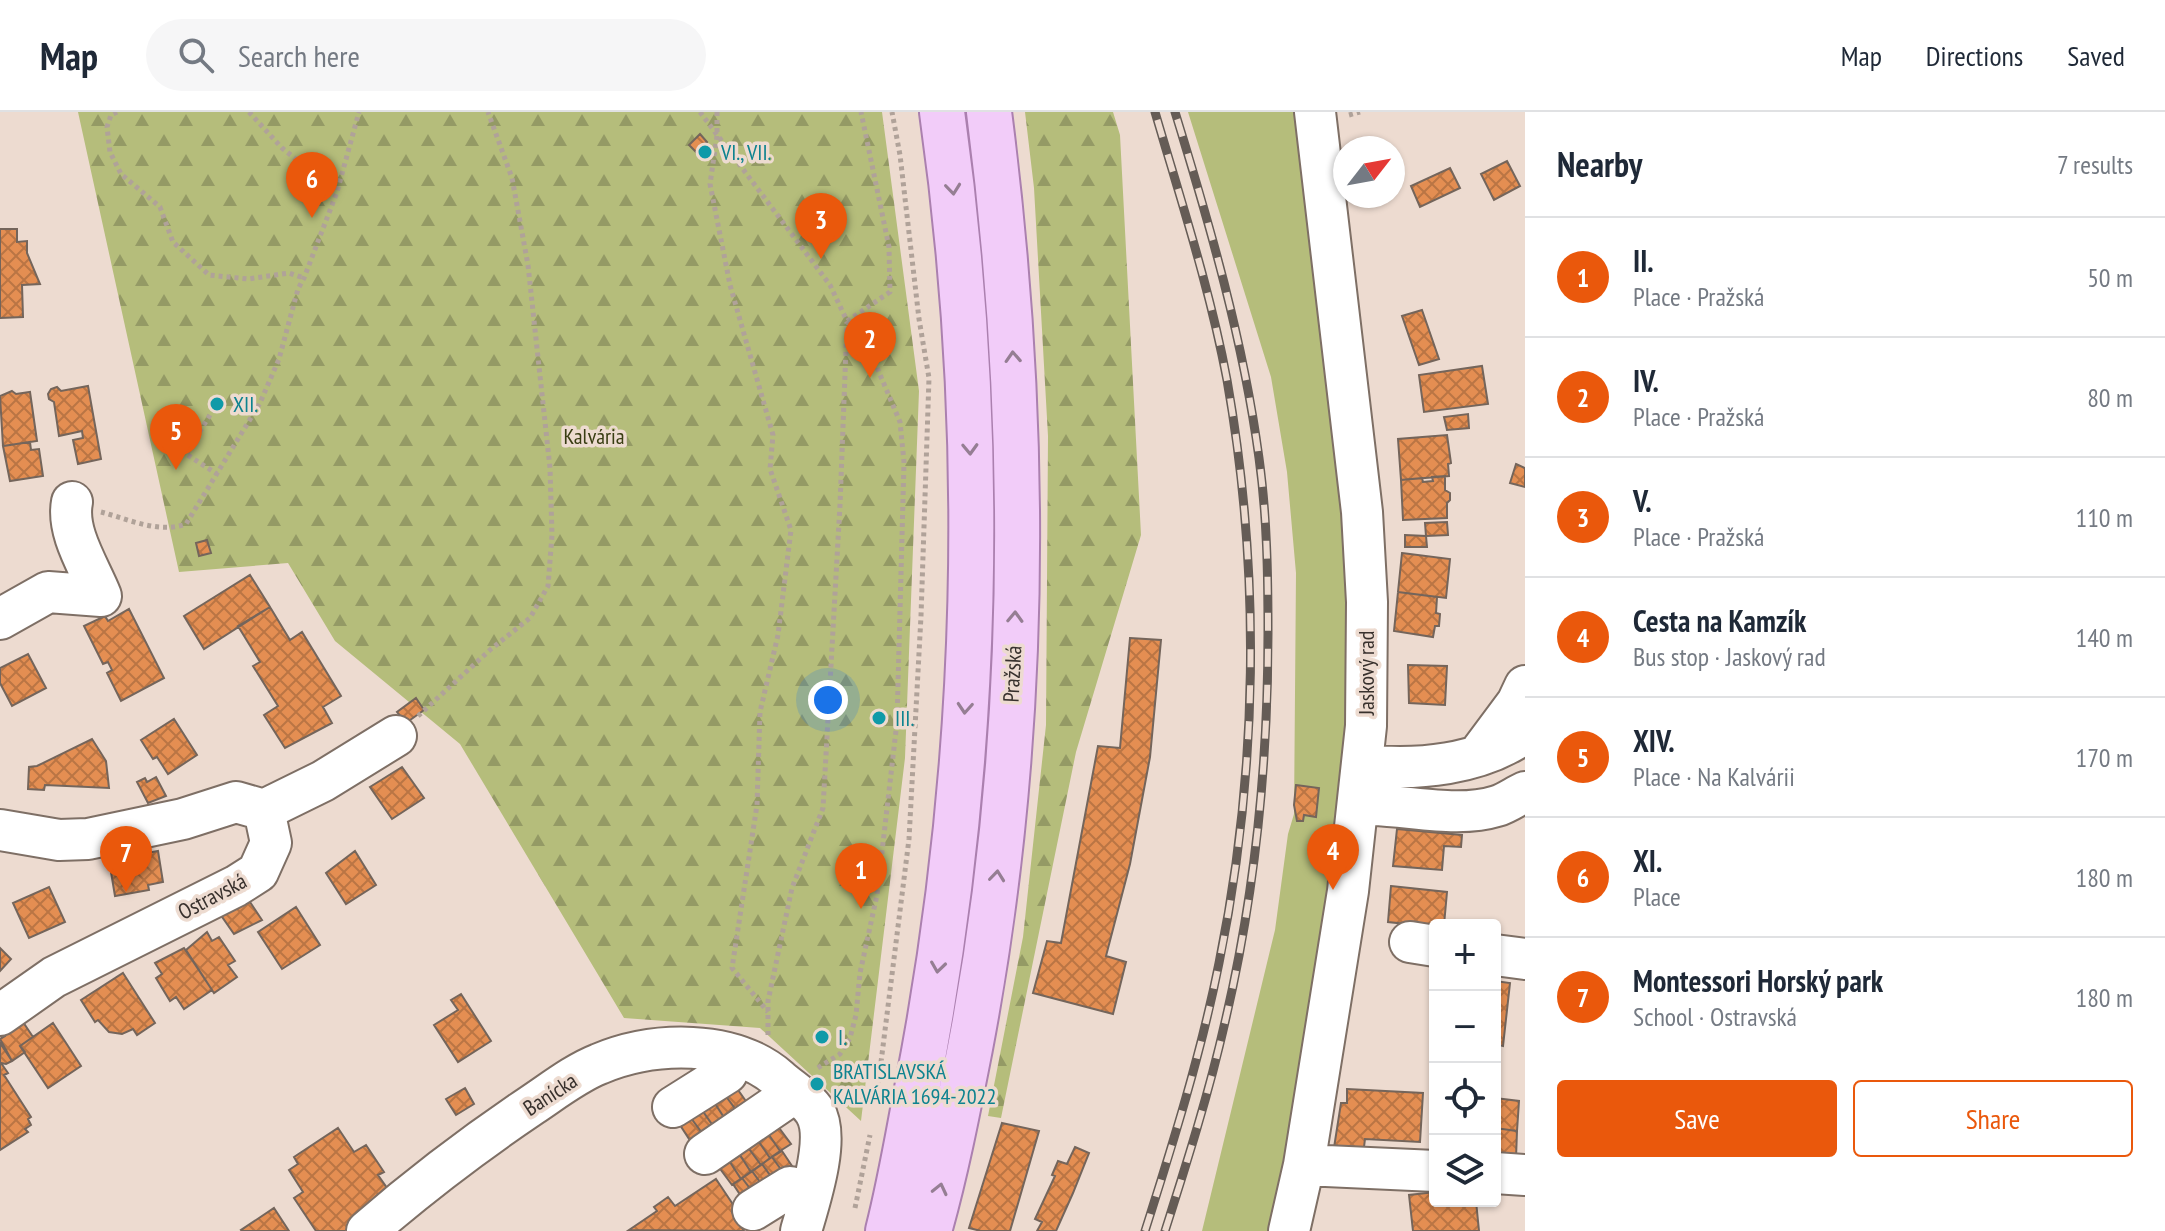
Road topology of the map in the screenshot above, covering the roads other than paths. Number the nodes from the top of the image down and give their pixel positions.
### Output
1 (942, 112) edge
2 (989, 112) edge
3 (1315, 112) edge
4 (80, 505) road end
5 (0, 619) edge
6 (1525, 686) edge
7 (1525, 733) edge
8 (396, 736) road end
9 (1477, 757) junction
10 (1363, 765) junction
11 (1525, 792) edge
12 (264, 810) junction
13 (0, 830) edge
14 (1501, 956) edge
15 (1525, 959) edge
16 (0, 1015) edge
17 (769, 1075) junction
18 (673, 1107) dead end
19 (705, 1154) dead end
20 (1304, 1165) junction
21 (1429, 1171) edge
22 (1501, 1173) edge
23 (1525, 1175) edge
24 (812, 1192) junction
25 (753, 1210) dead end
26 (871, 1225) edge
27 (367, 1231) edge
28 (801, 1231) edge
29 (929, 1231) edge
30 (1289, 1231) edge

1 -> 26 main road, Pražská
29 -> 2 main road, Pražská
3 - 10 street, Jaskový rad
4 - 5 street
6 - 9 street
7 - 9 street
8 - 12 street
9 - 10 street
10 - 11 street
10 - 20 street, Jaskový rad
12 - 13 street
12 - 16 street, Ostravská
14 - 15 street
17 - 18 street
17 - 19 street
17 - 24 street
17 - 27 street, Banícka
20 - 21 street
20 - 30 street, Jaskový rad
22 - 23 street
24 - 25 street
24 - 28 street

